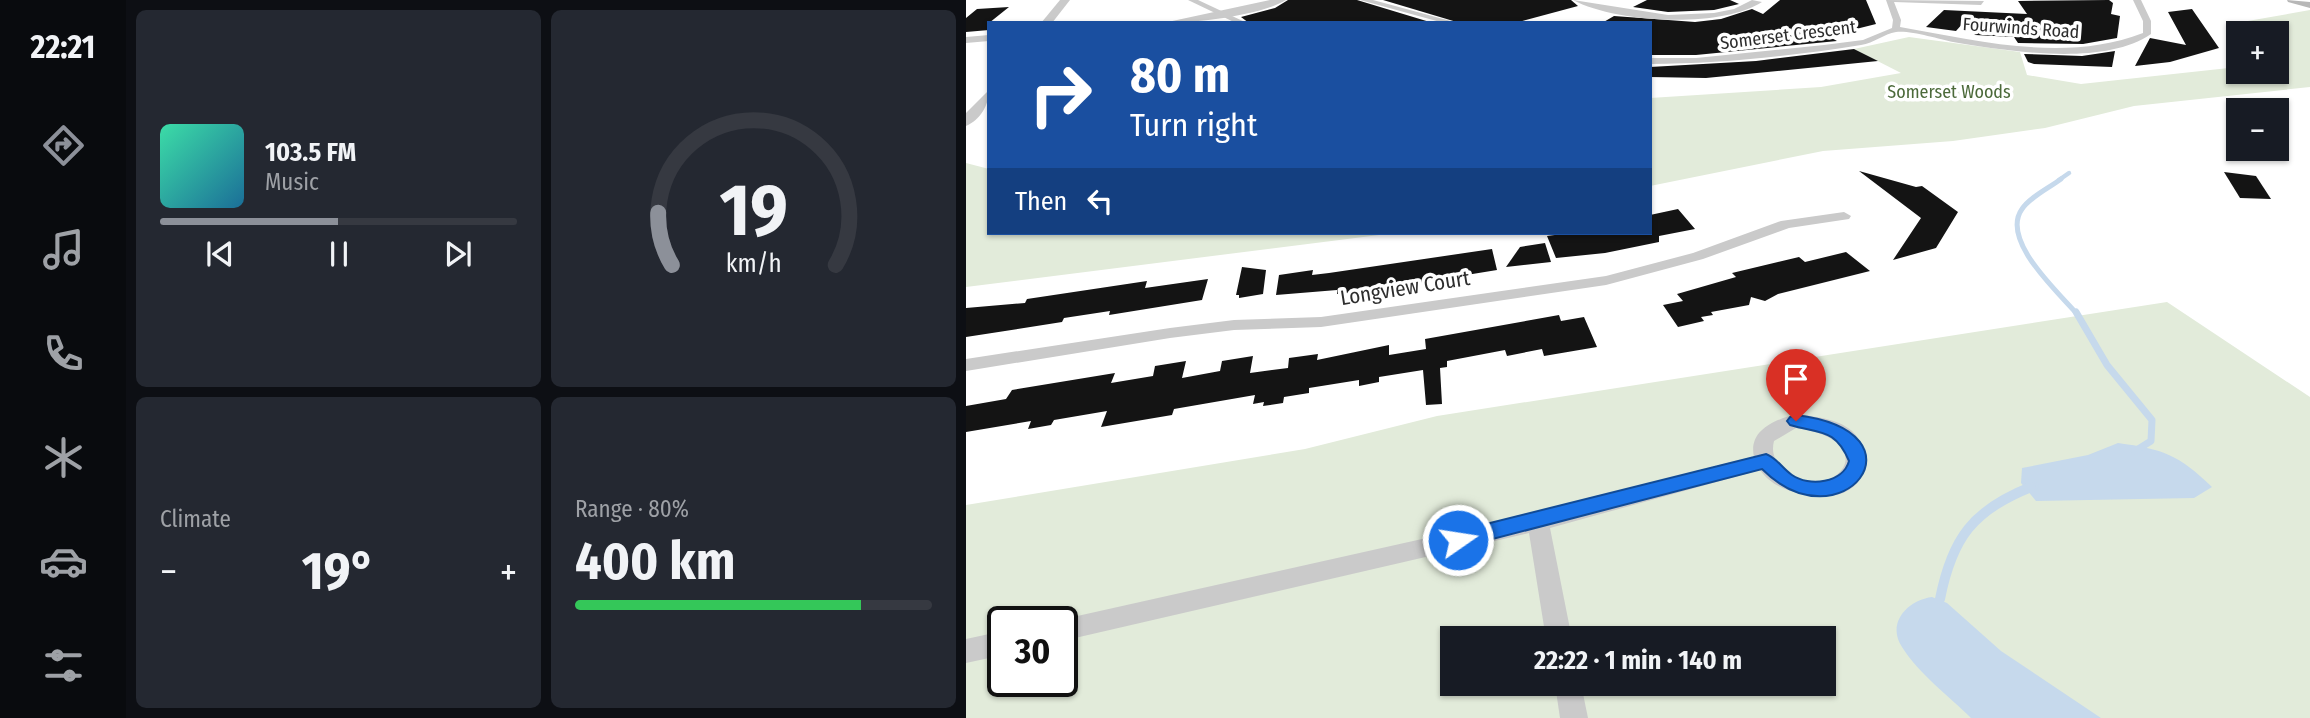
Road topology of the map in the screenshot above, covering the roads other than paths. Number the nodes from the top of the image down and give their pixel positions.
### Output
1 (1065, 0) edge
2 (1192, 0) edge
3 (1281, 0) edge
4 (1364, 0) edge
5 (1577, 0) edge
6 (1756, 0) edge
7 (1891, 0) edge
8 (2137, 0) edge
9 (2292, 0) edge
10 (1981, 3) dead end
11 (2310, 5) edge
12 (1225, 14) junction
13 (1048, 21) edge
14 (1181, 21) edge
15 (1239, 21) edge
16 (1446, 21) edge
17 (1896, 30) junction
18 (987, 38) edge
19 (966, 40) edge
20 (1652, 61) edge
21 (987, 96) edge
22 (966, 122) edge
23 (1844, 216) dead end
24 (966, 365) edge
25 (1766, 461) junction
26 (1538, 522) junction
27 (1078, 625) edge
28 (1557, 626) edge
29 (987, 646) edge
30 (966, 651) edge
31 (1569, 696) edge
32 (1574, 718) edge

1 - 13 street
2 - 12 street
3 - 12 street
4 - 16 street
5 - 6 street
7 - 10 street
7 - 17 street
8 - 17 street, Fourwinds Road
9 - 11 main road
12 - 14 street
12 - 15 street
17 - 20 street, Somerset Crescent
18 - 19 street
21 - 22 street
23 - 24 street, Longview Court
25 - 25 street
25 - 26 street
26 - 27 street
26 - 28 street
29 - 30 street
31 - 32 street

